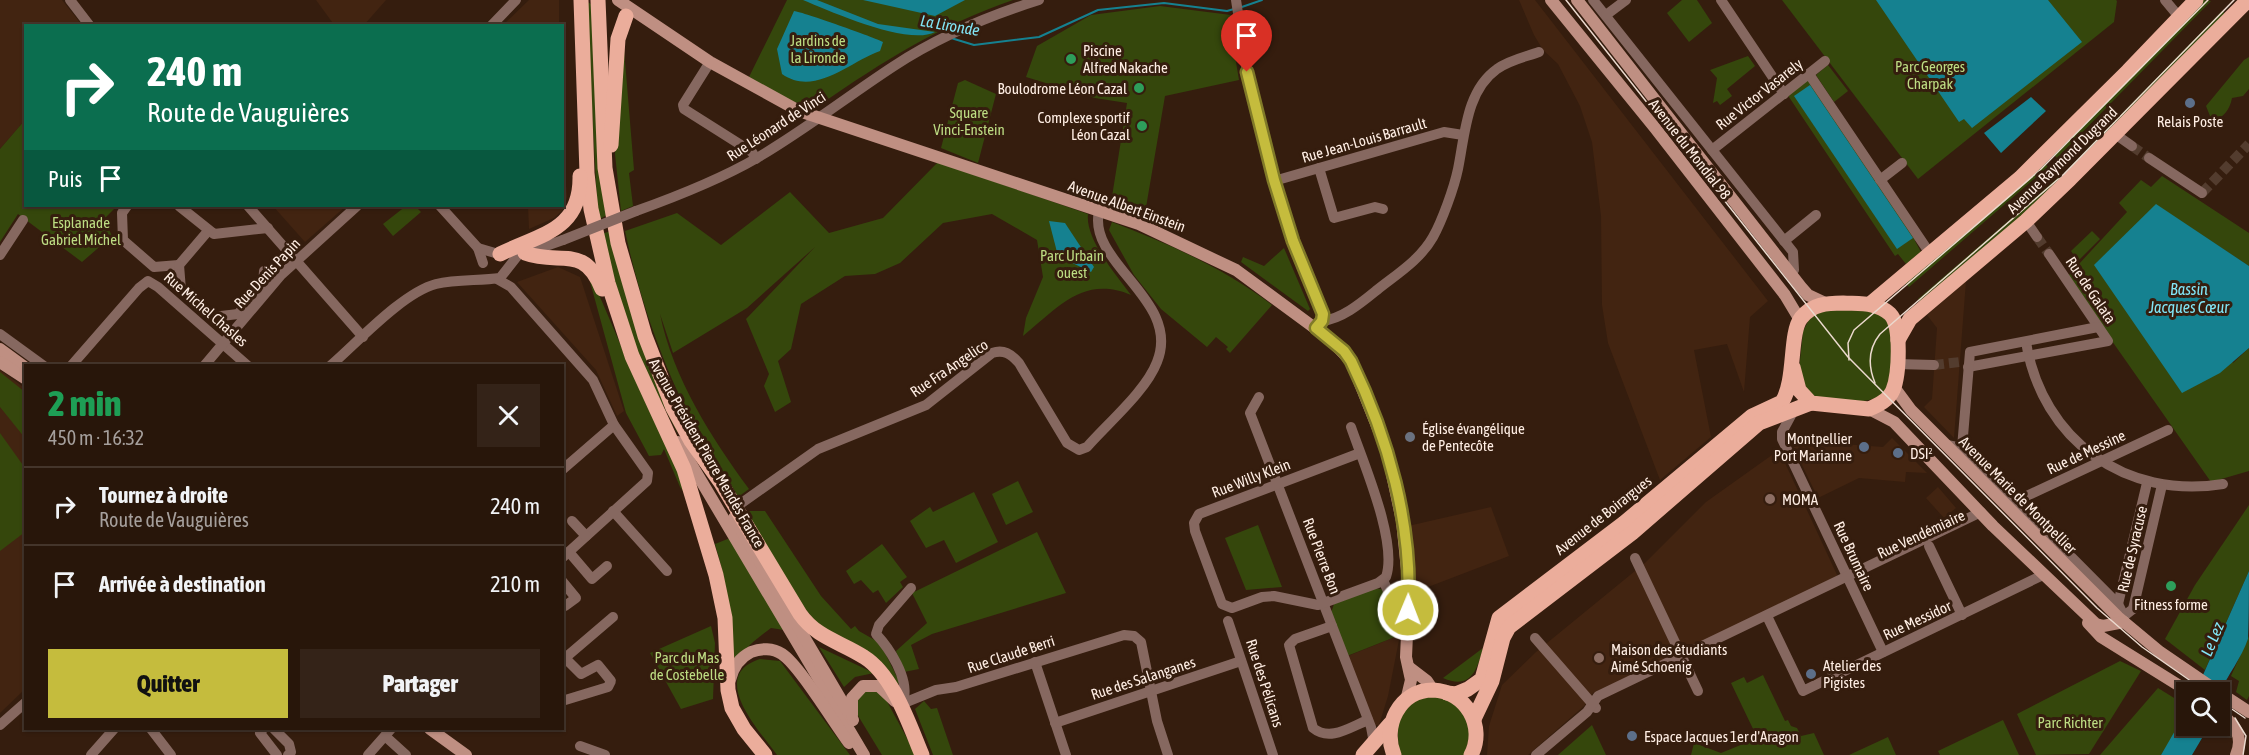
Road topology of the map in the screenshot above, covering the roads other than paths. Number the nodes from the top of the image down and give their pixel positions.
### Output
1 (70, 0) edge
2 (516, 0) edge
3 (581, 0) edge
4 (598, 0) edge
5 (618, 0) edge
6 (1039, 0) edge
7 (1551, 0) edge
8 (1577, 0) edge
9 (1593, 0) edge
10 (1626, 0) edge
11 (1721, 0) edge
12 (2165, 0) edge
13 (2196, 0) edge
14 (2248, 0) edge
15 (1237, 6) edge
16 (628, 13) junction
17 (1606, 15) junction
18 (2180, 18) junction
19 (88, 24) edge
20 (492, 24) edge
21 (1539, 52) dead end
22 (1825, 61) dead end
23 (710, 62) junction
24 (1809, 74) junction
25 (1784, 94) junction
26 (819, 118) junction
27 (584, 129) junction
28 (2115, 134) junction
29 (1463, 135) junction
30 (2132, 146) tunnel mouth
31 (1712, 150) junction
32 (2149, 158) tunnel mouth
33 (756, 159) junction
34 (1902, 163) dead end
35 (1319, 168) junction
36 (1274, 180) junction
37 (1881, 180) junction
38 (608, 189) junction
39 (2202, 193) dead end
40 (126, 207) edge
41 (180, 207) edge
42 (249, 207) edge
43 (356, 207) edge
44 (441, 207) edge
45 (1383, 208) dead end
46 (1099, 211) junction
47 (1816, 215) dead end
48 (23, 220) dead end
49 (2026, 221) junction
50 (267, 228) junction
51 (208, 231) junction
52 (2037, 237) tunnel mouth
53 (1784, 241) junction
54 (478, 248) junction
55 (522, 254) junction
56 (0, 255) edge
57 (1931, 255) junction
58 (2049, 255) tunnel mouth
59 (296, 260) junction
60 (179, 265) junction
61 (483, 266) junction
62 (500, 266) junction
63 (264, 271) dead end
64 (1791, 274) junction
65 (471, 279) junction
66 (1826, 303) junction
67 (1870, 304) junction
68 (1800, 320) junction
69 (1319, 324) junction
70 (2098, 327) junction
71 (0, 334) edge
72 (363, 337) junction
73 (1898, 340) junction
74 (625, 341) junction
75 (2026, 342) junction
76 (223, 344) junction
77 (0, 349) edge
78 (2028, 358) junction
79 (1967, 360) junction
80 (0, 362) edge
81 (41, 364) edge
82 (73, 364) edge
83 (206, 364) edge
84 (246, 364) edge
85 (332, 364) edge
86 (1897, 364) junction
87 (1934, 365) tunnel mouth
88 (24, 367) edge
89 (1792, 367) junction
90 (24, 378) edge
91 (1894, 387) junction
92 (1259, 397) dead end
93 (1811, 403) junction
94 (1795, 408) junction
95 (1869, 409) junction
96 (660, 413) junction
97 (614, 425) junction
98 (1351, 427) dead end
99 (2168, 430) dead end
100 (691, 441) junction
101 (1947, 445) junction
102 (1962, 448) junction
103 (1360, 453) junction
104 (2101, 461) junction
105 (564, 468) edge
106 (2147, 483) junction
107 (1278, 484) junction
108 (2223, 484) dead end
109 (2162, 485) junction
110 (2016, 501) junction
111 (736, 507) junction
112 (613, 511) junction
113 (1984, 517) junction
114 (572, 520) dead end
115 (586, 536) junction
116 (1929, 546) junction
117 (566, 555) edge
118 (1635, 558) dead end
119 (607, 566) dead end
120 (667, 571) dead end
121 (2043, 575) junction
122 (1383, 580) junction
123 (1849, 581) junction
124 (564, 583) edge
125 (911, 588) dead end
126 (1324, 603) junction
127 (2118, 604) junction
128 (565, 606) dead end
129 (1962, 615) junction
130 (613, 617) dead end
131 (1768, 619) junction
132 (2124, 619) junction
133 (1228, 621) dead end
134 (1407, 624) junction
135 (1332, 626) junction
136 (1535, 638) dead end
137 (1883, 652) junction
138 (564, 656) edge
139 (1684, 659) junction
140 (1241, 661) junction
141 (1035, 662) junction
142 (1410, 668) junction
143 (2204, 682) edge
144 (2176, 683) edge
145 (728, 690) junction
146 (1151, 691) junction
147 (1440, 692) junction
148 (1699, 692) dead end
149 (564, 700) edge
150 (2230, 700) edge
151 (1406, 701) junction
152 (24, 704) edge
153 (899, 705) junction
154 (1594, 706) junction
155 (2246, 711) edge
156 (1474, 719) junction
157 (2230, 721) edge
158 (854, 722) junction
159 (1054, 723) junction
160 (1369, 724) junction
161 (1390, 724) junction
162 (0, 725) edge
163 (113, 730) edge
164 (152, 730) edge
165 (262, 730) edge
166 (275, 730) edge
167 (431, 730) edge
168 (388, 732) edge
169 (1374, 743) junction
170 (580, 746) dead end
171 (91, 755) edge
172 (171, 755) edge
173 (278, 755) edge
174 (288, 755) edge
175 (368, 755) edge
176 (406, 755) edge
177 (466, 755) edge
178 (605, 755) edge
179 (765, 755) edge
180 (859, 755) edge
181 (864, 755) edge
182 (873, 755) edge
183 (922, 755) edge
184 (1066, 755) edge
185 (1168, 755) edge
186 (1273, 755) edge
187 (1363, 755) edge
188 (1394, 755) edge
189 (1471, 755) edge
190 (1536, 755) edge
191 (1546, 755) edge
192 (2236, 755) edge

1 - 19 street
2 - 20 street
3 - 27 main road, Avenue Président Pierre Mendès France
4 - 38 main road, Avenue Président Pierre Mendès France
5 - 16 main road, Avenue Albert Einstein
6 - 26 street, Rue Léonard de Vinci
7 - 68 main road, Avenue du Mondial 98
8 - 64 main road, Avenue du Mondial 98
9 - 17 street, Avenue du Mondial 98
10 - 17 street
11 - 25 street
12 - 18 street
13 - 18 main road, Avenue Raymond Dugrand
14 - 28 main road, Avenue Raymond Dugrand
15 - 36 street
16 - 23 main road, Avenue Albert Einstein
16 - 38 main road
17 - 31 street, Avenue du Mondial 98
18 - 57 main road, Avenue Raymond Dugrand
21 - 29 street
22 - 24 street, Rue Victor Vasarely
23 - 26 main road, Avenue Albert Einstein
23 - 33 street
24 - 25 street, Rue Victor Vasarely
24 - 37 street
25 - 31 street, Rue Victor Vasarely
26 - 33 street, Rue Léonard de Vinci
26 - 46 main road, Avenue Albert Einstein
27 - 62 main road
27 - 74 main road, Avenue Président Pierre Mendès France
28 - 30 street
28 - 49 main road, Avenue Raymond Dugrand
29 - 35 street, Rue Jean-Louis Barrault
29 - 69 street
31 - 53 street, Avenue du Mondial 98
32 - 39 street
33 - 55 street, Rue Léonard de Vinci, bridge
34 - 37 street
35 - 36 street, Rue Jean-Louis Barrault
35 - 45 street
36 - 69 street
37 - 57 street
38 - 100 main road, Avenue Président Pierre Mendès France
40 - 60 street
41 - 51 street
42 - 50 street
43 - 59 street, Rue Denis Papin
44 - 54 street
46 - 69 main road, Avenue Albert Einstein
46 - 111 street, Rue Fra Angelico
47 - 53 street
48 - 56 street
49 - 52 street
49 - 73 main road, Avenue Raymond Dugrand
50 - 51 street
50 - 59 street
51 - 60 street
53 - 64 street, Avenue du Mondial 98
54 - 61 street
54 - 62 street
55 - 62 street
55 - 74 main road
57 - 67 main road, Avenue Raymond Dugrand
58 - 70 street, Rue de Galata
59 - 72 street
59 - 76 street, Rue Denis Papin
60 - 63 street
61 - 62 street
61 - 62 street
61 - 65 street
62 - 65 street
62 - 97 street
64 - 66 main road, Avenue du Mondial 98
65 - 72 street
66 - 67 main road
66 - 68 main road
67 - 73 main road
68 - 89 main road
69 - 134 main road, Avenue Albert Einstein
70 - 75 street
70 - 78 street, Rue de Galata
71 - 81 street
72 - 85 street
73 - 86 main road
74 - 96 main road, Avenue Président Pierre Mendès France
75 - 78 street
75 - 79 street
76 - 82 street, Rue Michel Chasles
76 - 83 street, Rue Denis Papin
76 - 84 street, Rue Michel Chasles
77 - 88 main road
78 - 79 street
78 - 104 street
79 - 102 street
80 - 90 main road
86 - 87 street
86 - 91 main road
89 - 93 main road
89 - 147 main road, Avenue de Boirargues
91 - 95 main road
91 - 101 main road, Avenue Marie de Montpellier
92 - 107 street, Rue Pierre Bon
93 - 94 main road
93 - 95 main road
94 - 123 street, Rue Brumaire
94 - 156 main road
95 - 113 main road
96 - 145 main road
96 - 181 main road, Avenue Président Pierre Mendès France
97 - 105 street
97 - 112 street
98 - 103 street
99 - 104 street, Rue de Messine
100 - 111 main road
100 - 158 main road, Avenue Président Pierre Mendès France
101 - 102 street
101 - 132 main road, Avenue Marie de Montpellier
102 - 110 street
103 - 107 street, Rue Willy Klein
103 - 122 street
104 - 106 street
104 - 110 street, Rue de Messine
106 - 109 street
106 - 127 street, Rue de Syracuse
107 - 126 street, Rue Pierre Bon
107 - 126 street, Rue Willy Klein
108 - 109 street
109 - 132 street, Rue de Syracuse
110 - 127 street
111 - 153 main road
112 - 115 street
112 - 120 street
113 - 116 street, Rue Vendémiaire
113 - 121 main road
113 - 123 street, Rue Vendémiaire
114 - 115 street
115 - 117 street
116 - 123 street, Rue Vendémiaire
116 - 129 street
117 - 119 street
118 - 139 street
121 - 129 street, Rue Messidor
121 - 132 main road
121 - 144 main road
122 - 126 street, Rue Willy Klein
122 - 134 street
123 - 131 street, Rue Vendémiaire
123 - 137 street, Rue Brumaire
124 - 128 street
125 - 153 street
126 - 135 street, Rue Pierre Bon
127 - 132 street
129 - 137 street, Rue Messidor
130 - 138 street
131 - 137 street, Rue Messidor
131 - 139 street, Rue Vendémiaire
132 - 143 main road, Avenue Marie de Montpellier
133 - 140 street, Rue des Pélicans
134 - 142 main road, Avenue Albert Einstein
135 - 160 street, Rue Pierre Bon
135 - 160 street
136 - 154 street
138 - 149 street
139 - 148 street
139 - 154 street, Rue Vendémiaire
140 - 146 street, Rue des Salanganes
140 - 186 street, Rue des Pélicans
141 - 146 street, Rue Claude Berri
141 - 153 street, Rue Claude Berri
141 - 159 street
142 - 147 main road
142 - 151 main road, Avenue Albert Einstein
145 - 179 main road
145 - 180 main road
146 - 159 street, Rue des Salanganes
146 - 185 street
147 - 151 main road
147 - 156 main road
150 - 155 main road, Avenue Marie de Montpellier
151 - 161 main road
152 - 162 street
153 - 158 main road
153 - 183 main road
154 - 190 street, Rue Vendémiaire
154 - 191 street, Rue Vendémiaire
156 - 189 main road
157 - 192 main road
158 - 182 main road, Avenue Président Pierre Mendès France
159 - 184 street
160 - 161 street
160 - 169 street, Rue Pierre Bon
161 - 169 main road
161 - 188 main road
163 - 171 street
164 - 172 street
165 - 173 street
166 - 174 street
167 - 177 main road
168 - 175 street
168 - 176 street
169 - 187 main road
170 - 178 street

